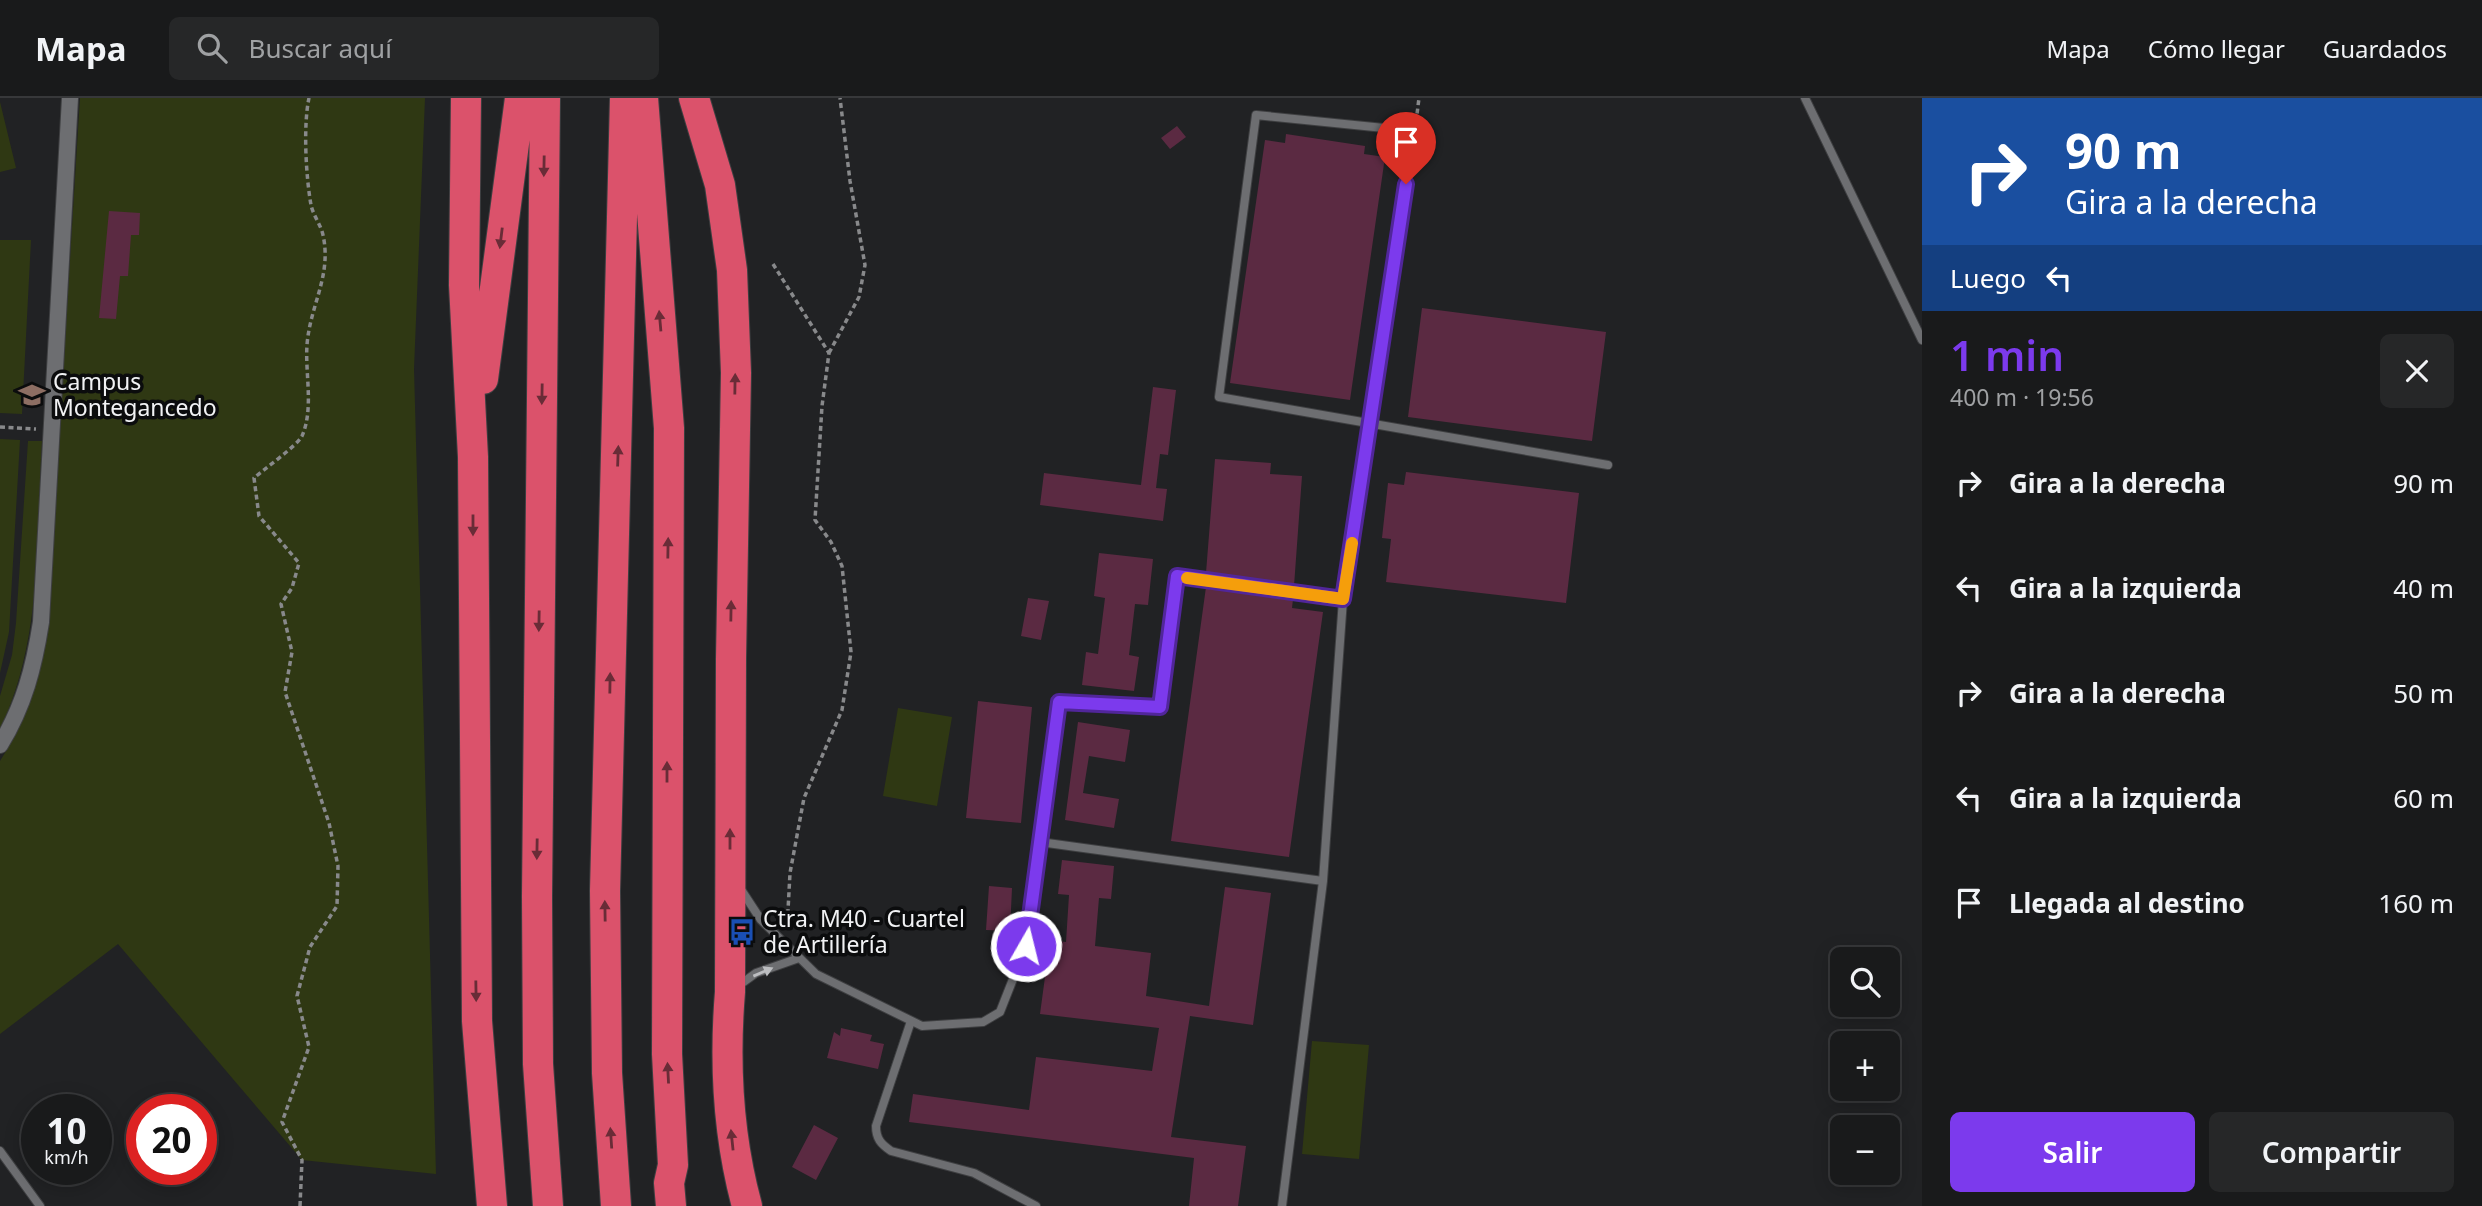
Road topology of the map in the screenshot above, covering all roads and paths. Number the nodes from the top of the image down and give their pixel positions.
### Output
1 (69, 98) edge
2 (309, 98) edge
3 (466, 98) edge
4 (520, 98) edge
5 (545, 98) edge
6 (625, 98) edge
7 (643, 98) edge
8 (694, 98) edge
9 (840, 98) edge
10 (1419, 98) edge
11 (1805, 98) edge
12 (1415, 131) junction
13 (773, 264) dead end
14 (1922, 340) edge
15 (829, 353) junction
16 (1370, 423) junction
17 (0, 427) edge
18 (42, 429) dead end
19 (473, 457) junction
20 (1608, 465) dead end
21 (1343, 599) junction
22 (0, 745) edge
23 (1040, 842) junction
24 (730, 872) junction
25 (1323, 881) junction
26 (786, 945) junction
27 (799, 958) junction
28 (730, 992) junction
29 (911, 1020) junction
30 (0, 1151) edge
31 (673, 1165) junction
32 (40, 1206) edge
33 (300, 1206) edge
34 (492, 1206) edge
35 (548, 1206) edge
36 (616, 1206) edge
37 (671, 1206) edge
38 (684, 1206) edge
39 (747, 1206) edge
40 (1036, 1206) edge
41 (1282, 1206) edge

1 - 22 street
2 - 33 path
3 - 19 highway
4 -> 19 highway
5 -> 35 highway
36 -> 6 highway
31 -> 7 highway
24 -> 8 highway
9 - 15 path
10 - 12 path
11 - 14 lane
12 - 16 lane
12 - 16 lane
13 - 15 path
15 - 26 path
16 - 20 lane
16 - 21 lane
17 - 18 path
19 -> 34 highway
21 - 23 lane
21 - 25 lane
23 - 25 lane
23 - 29 lane
24 - 26 lane
24 - 28 highway
25 - 41 lane
26 - 27 lane
28 -> 27 lane
27 - 29 lane
39 -> 28 highway
29 - 40 lane
30 - 32 lane
31 - 37 highway
31 - 38 highway

